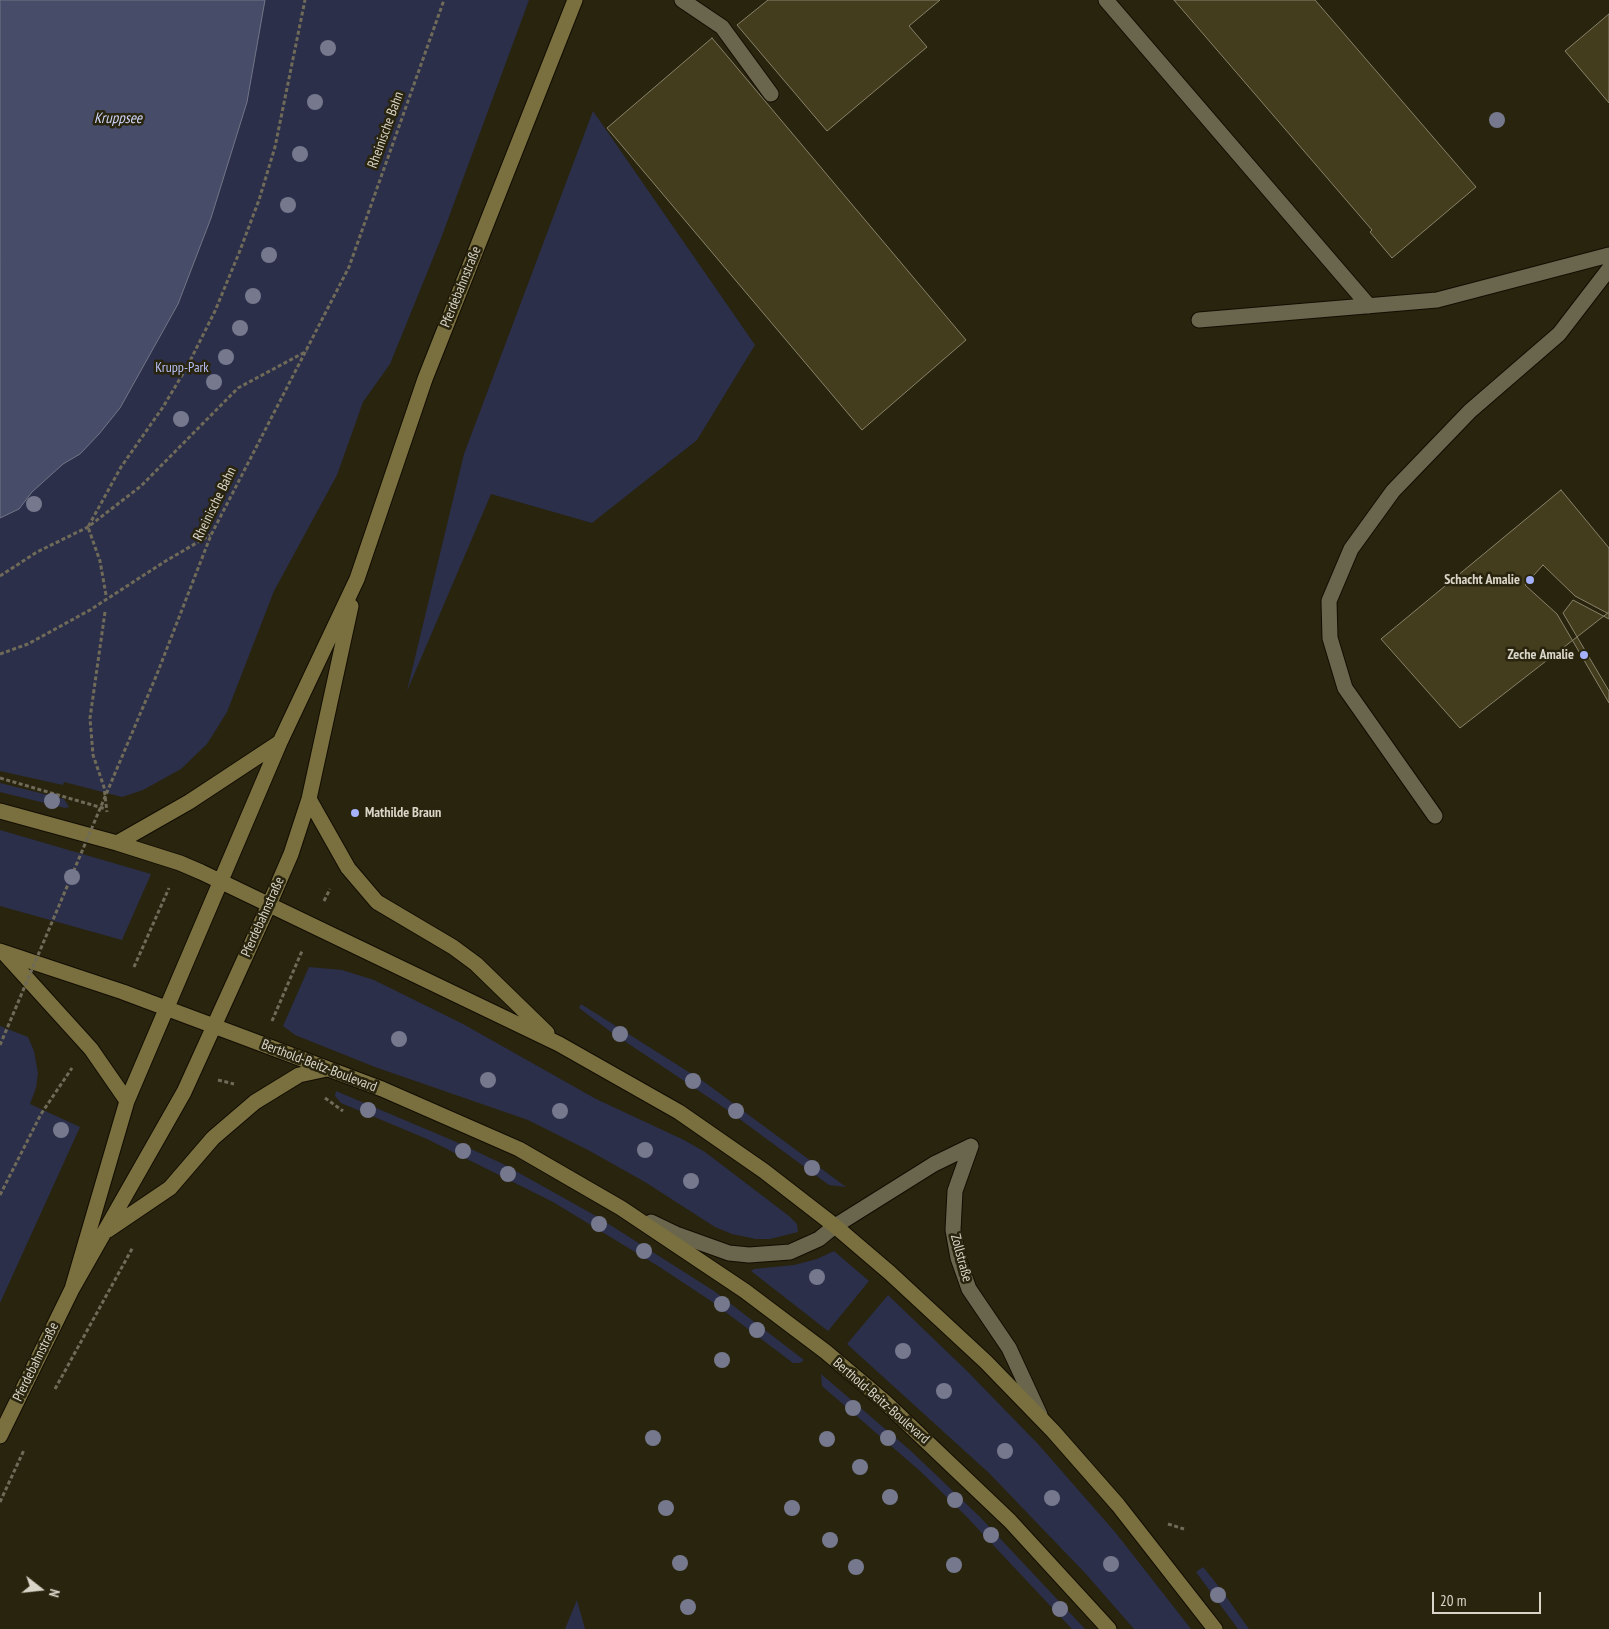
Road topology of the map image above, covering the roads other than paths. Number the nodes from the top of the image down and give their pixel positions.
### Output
1 (575, 0) edge
2 (682, 0) edge
3 (1106, 0) edge
4 (771, 94) dead end
5 (1609, 255) edge
6 (1609, 269) edge
7 (1369, 306) junction
8 (1198, 320) dead end
9 (356, 578) junction
10 (280, 742) junction
11 (309, 798) junction
12 (0, 811) edge
13 (1435, 816) dead end
14 (117, 843) junction
15 (222, 882) junction
16 (269, 905) junction
17 (2, 952) edge
18 (166, 1009) junction
19 (214, 1027) junction
20 (559, 1044) junction
21 (328, 1069) junction
22 (127, 1101) junction
23 (622, 1208) junction
24 (835, 1226) junction
25 (105, 1232) junction
26 (72, 1289) junction
27 (1048, 1426) junction
28 (0, 1436) edge
29 (1109, 1629) edge
30 (1215, 1629) edge

1 - 9 street, Pferdebahnstraße
2 - 4 street
3 - 7 street
5 - 7 street
6 - 13 street
7 - 8 street
9 - 10 street, Pferdebahnstraße
9 - 11 street, Pferdebahnstraße
10 - 14 street
10 - 15 street, Pferdebahnstraße
11 - 16 street, Pferdebahnstraße
11 - 20 street
12 - 14 street
14 - 15 street
15 - 16 street
15 - 18 street, Pferdebahnstraße
16 - 19 street, Pferdebahnstraße
16 - 20 street
17 - 18 street, Berthold-Beitz-Boulevard
17 - 22 street, Berthold-Beitz-Boulevard
18 - 19 street, Berthold-Beitz-Boulevard
18 - 22 street, Pferdebahnstraße
19 - 21 street, Berthold-Beitz-Boulevard
19 - 25 street, Pferdebahnstraße
20 - 24 street
21 - 23 street, Berthold-Beitz-Boulevard
21 - 25 street, Pferdebahnstraße
22 - 26 street, Pferdebahnstraße
23 - 24 street, Berthold-Beitz-Boulevard
23 - 29 street, Berthold-Beitz-Boulevard
24 - 27 street
24 - 27 street, Zollstraße
25 - 26 street, Pferdebahnstraße
26 - 28 street, Pferdebahnstraße
27 - 30 street

